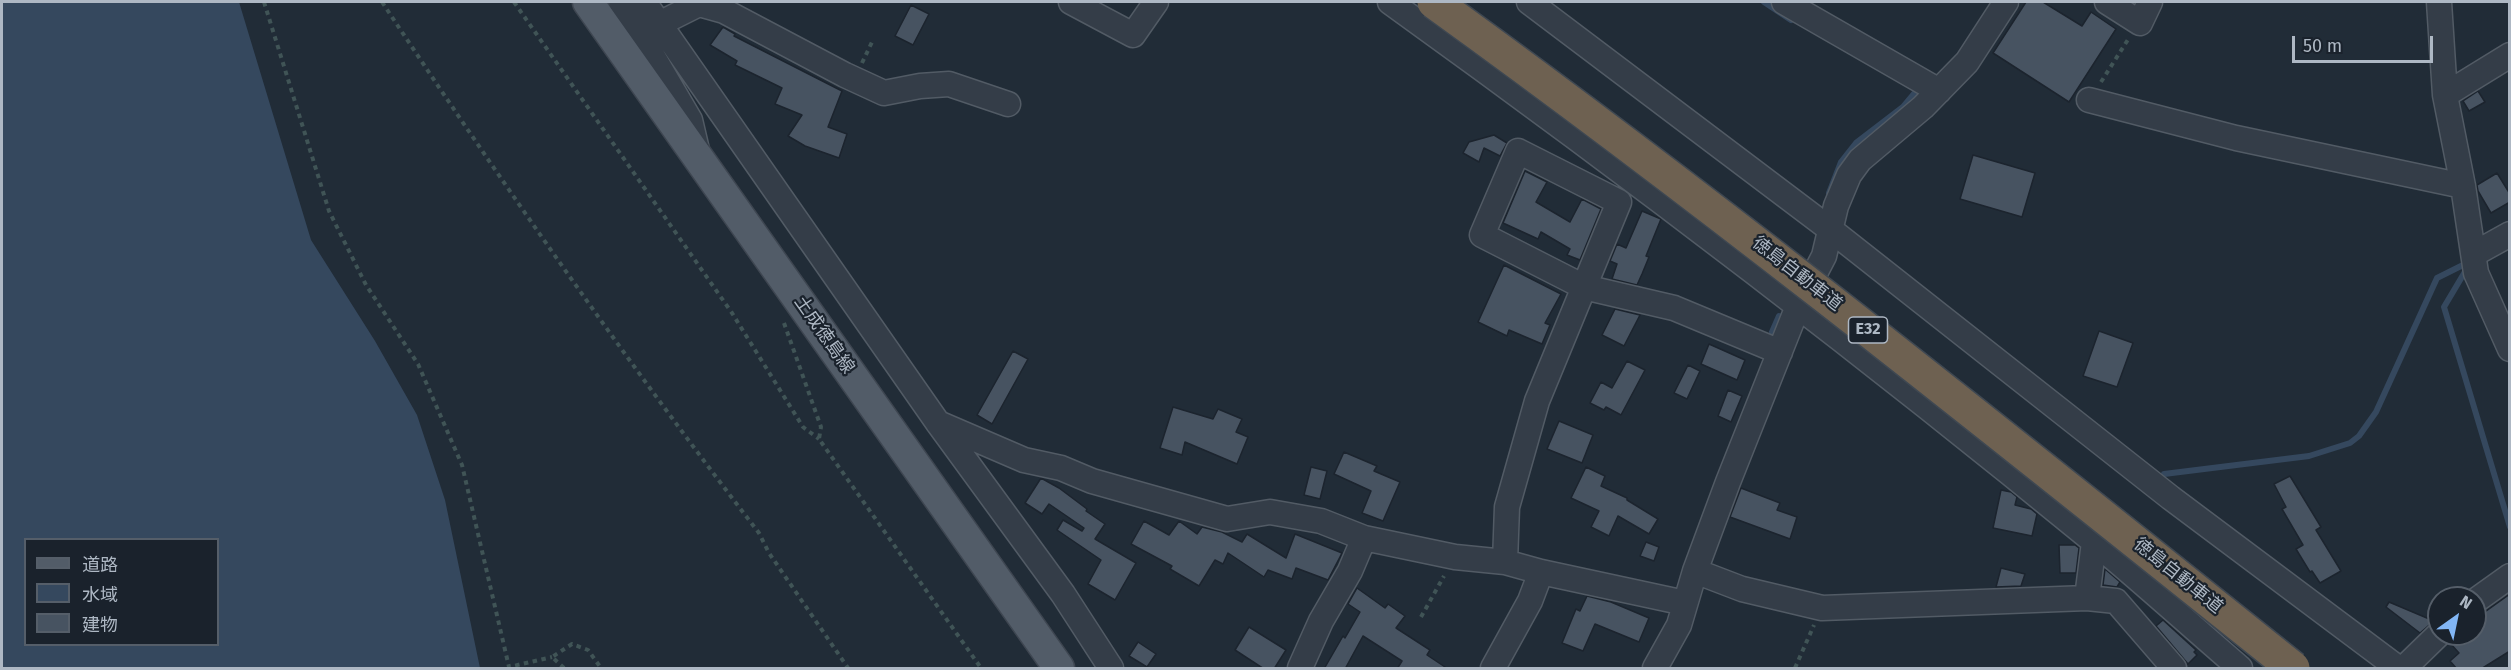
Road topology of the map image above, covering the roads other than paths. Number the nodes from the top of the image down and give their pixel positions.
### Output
1 (588, 2) edge
2 (621, 2) edge
3 (644, 2) edge
4 (1071, 2) edge
5 (1156, 2) edge
6 (1390, 2) edge
7 (1434, 2) edge
8 (1530, 2) edge
9 (1784, 2) edge
10 (2006, 2) edge
11 (2107, 2) edge
12 (2439, 2) edge
13 (2145, 12) edge
14 (659, 24) junction
15 (2510, 55) edge
16 (1939, 91) junction
17 (2445, 95) junction
18 (2089, 100) road end
19 (1008, 104) dead end
20 (699, 158) junction
21 (2456, 184) junction
22 (1831, 230) junction
23 (2510, 234) edge
24 (2474, 254) junction
25 (1584, 287) junction
26 (1798, 306) junction
27 (2510, 349) edge
28 (1780, 352) junction
29 (938, 423) junction
30 (1364, 538) junction
31 (2094, 542) junction
32 (1505, 562) junction
33 (1541, 572) junction
34 (1695, 572) junction
35 (2510, 576) edge
36 (2487, 592) edge
37 (2087, 598) junction
38 (1684, 603) junction
39 (2427, 646) edge
40 (1305, 667) edge
41 (1059, 669) edge
42 (1111, 669) edge
43 (1493, 669) edge
44 (1655, 669) edge
45 (2174, 669) edge
46 (2240, 669) edge
47 (2293, 669) edge
48 (2398, 669) edge
49 (2404, 669) edge

1 - 20 main road, 土成徳島線
2 - 20 street
3 - 14 street
4 - 5 street
6 - 26 street
7 - 47 highway, 徳島自動車道 / E32, bridge
8 - 22 street
9 - 16 street
10 - 16 street
11 - 13 street
12 - 17 street
14 - 19 street
14 - 29 street
15 - 17 street
16 - 22 street
17 - 21 street
18 - 21 street
20 - 41 main road, 土成徳島線
21 - 24 street
22 - 26 street
22 - 48 street
23 - 24 street
24 - 27 street
25 - 25 street
25 - 28 street
25 - 32 street
26 - 28 street
26 - 31 street
28 - 34 street
29 - 30 street
29 - 42 street
30 - 32 street
30 - 40 street
31 - 37 street
31 - 46 street
32 - 33 street
33 - 38 street
33 - 43 street
34 - 37 street
34 - 38 street
35 - 36 street
37 - 45 street
38 - 44 street
39 - 49 street

